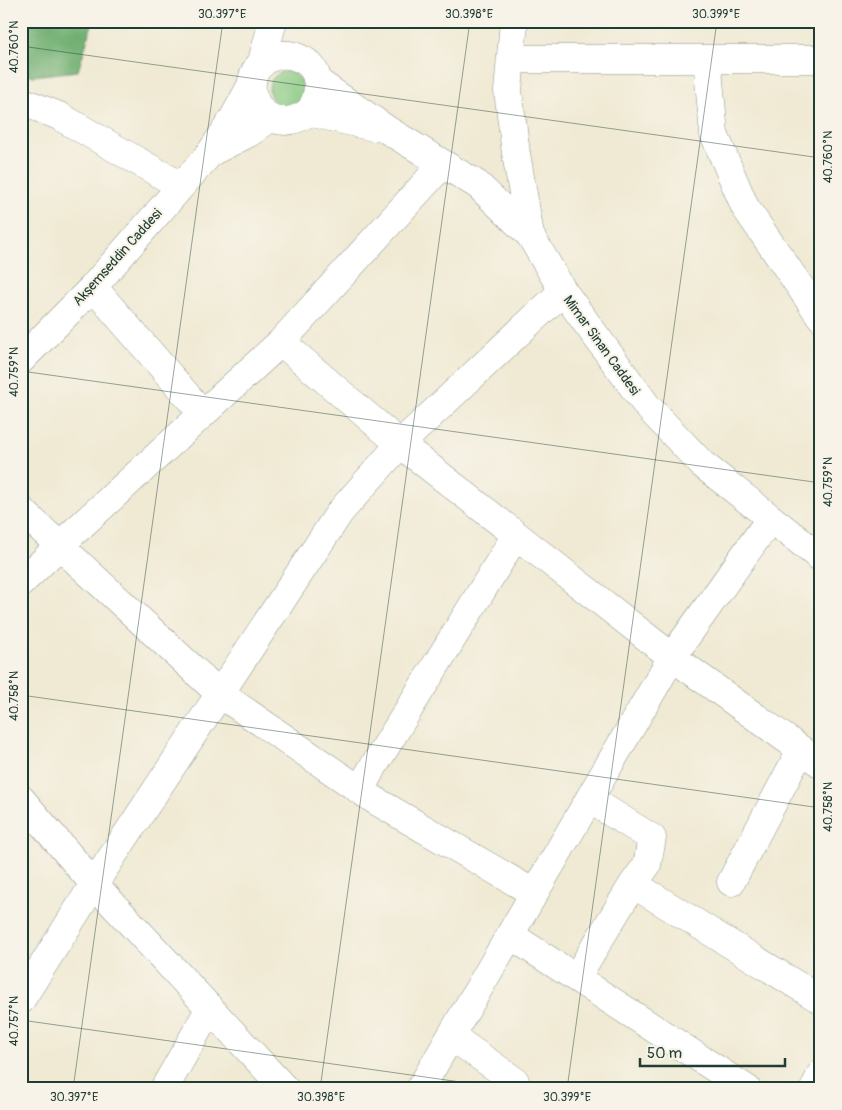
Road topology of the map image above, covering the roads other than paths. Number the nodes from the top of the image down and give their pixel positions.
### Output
1 (273, 21) edge
2 (287, 21) edge
3 (514, 21) edge
4 (300, 58) junction
5 (511, 59) junction
6 (706, 59) junction
7 (821, 59) edge
8 (256, 74) junction
9 (318, 82) junction
10 (21, 101) edge
11 (309, 112) junction
12 (270, 118) junction
13 (389, 131) junction
14 (211, 152) junction
15 (443, 164) junction
16 (181, 186) junction
17 (530, 235) junction
18 (93, 287) junction
19 (563, 291) junction
20 (821, 317) edge
21 (281, 342) junction
22 (21, 360) edge
23 (203, 414) junction
24 (400, 444) junction
25 (21, 510) edge
26 (770, 519) junction
27 (516, 535) junction
28 (60, 546) junction
29 (821, 558) edge
30 (21, 583) edge
31 (672, 657) junction
32 (220, 694) junction
33 (811, 757) edge
34 (359, 790) junction
35 (21, 799) edge
36 (589, 799) junction
37 (731, 882) dead end
38 (94, 884) junction
39 (633, 884) junction
40 (534, 893) junction
41 (510, 935) junction
42 (576, 978) junction
43 (21, 1000) edge
44 (821, 1000) edge
45 (210, 1008) junction
46 (451, 1036) junction
47 (821, 1074) edge
48 (515, 1081) dead end
49 (164, 1089) edge
50 (285, 1089) edge
51 (420, 1089) edge
52 (746, 1089) edge
53 (814, 1089) edge

1 - 8 street
2 - 4 street
3 - 5 street
4 - 8 street
4 - 9 street
5 - 6 street
5 - 17 street
6 - 7 street
6 - 20 street
8 - 12 street
8 - 14 street
9 - 11 street
9 - 13 street
10 - 16 street
11 - 12 street
11 - 13 street
12 - 14 street
13 - 15 street, Mimar Sinan Caddesi
14 - 16 street, Akşemseddin Caddesi
15 - 17 street, Mimar Sinan Caddesi
15 - 21 street
16 - 18 street, Akşemseddin Caddesi
17 - 19 street, Mimar Sinan Caddesi
18 - 22 street, Akşemseddin Caddesi
18 - 23 street
19 - 24 street
19 - 26 street, Mimar Sinan Caddesi
21 - 23 street
21 - 24 street
23 - 28 street
24 - 27 street
24 - 32 street
25 - 28 street
26 - 29 street, Mimar Sinan Caddesi
26 - 31 street
27 - 31 street
27 - 34 street
28 - 30 street
28 - 32 street
31 - 33 street
31 - 36 street
32 - 34 street
32 - 38 street
33 - 37 street
34 - 40 street
35 - 38 street
36 - 39 street
36 - 40 street
38 - 43 street
38 - 45 street
39 - 42 street
39 - 44 street
40 - 41 street
41 - 42 street
41 - 46 street
42 - 52 street
45 - 49 street
45 - 50 street
46 - 48 street
46 - 51 street
47 - 53 street

